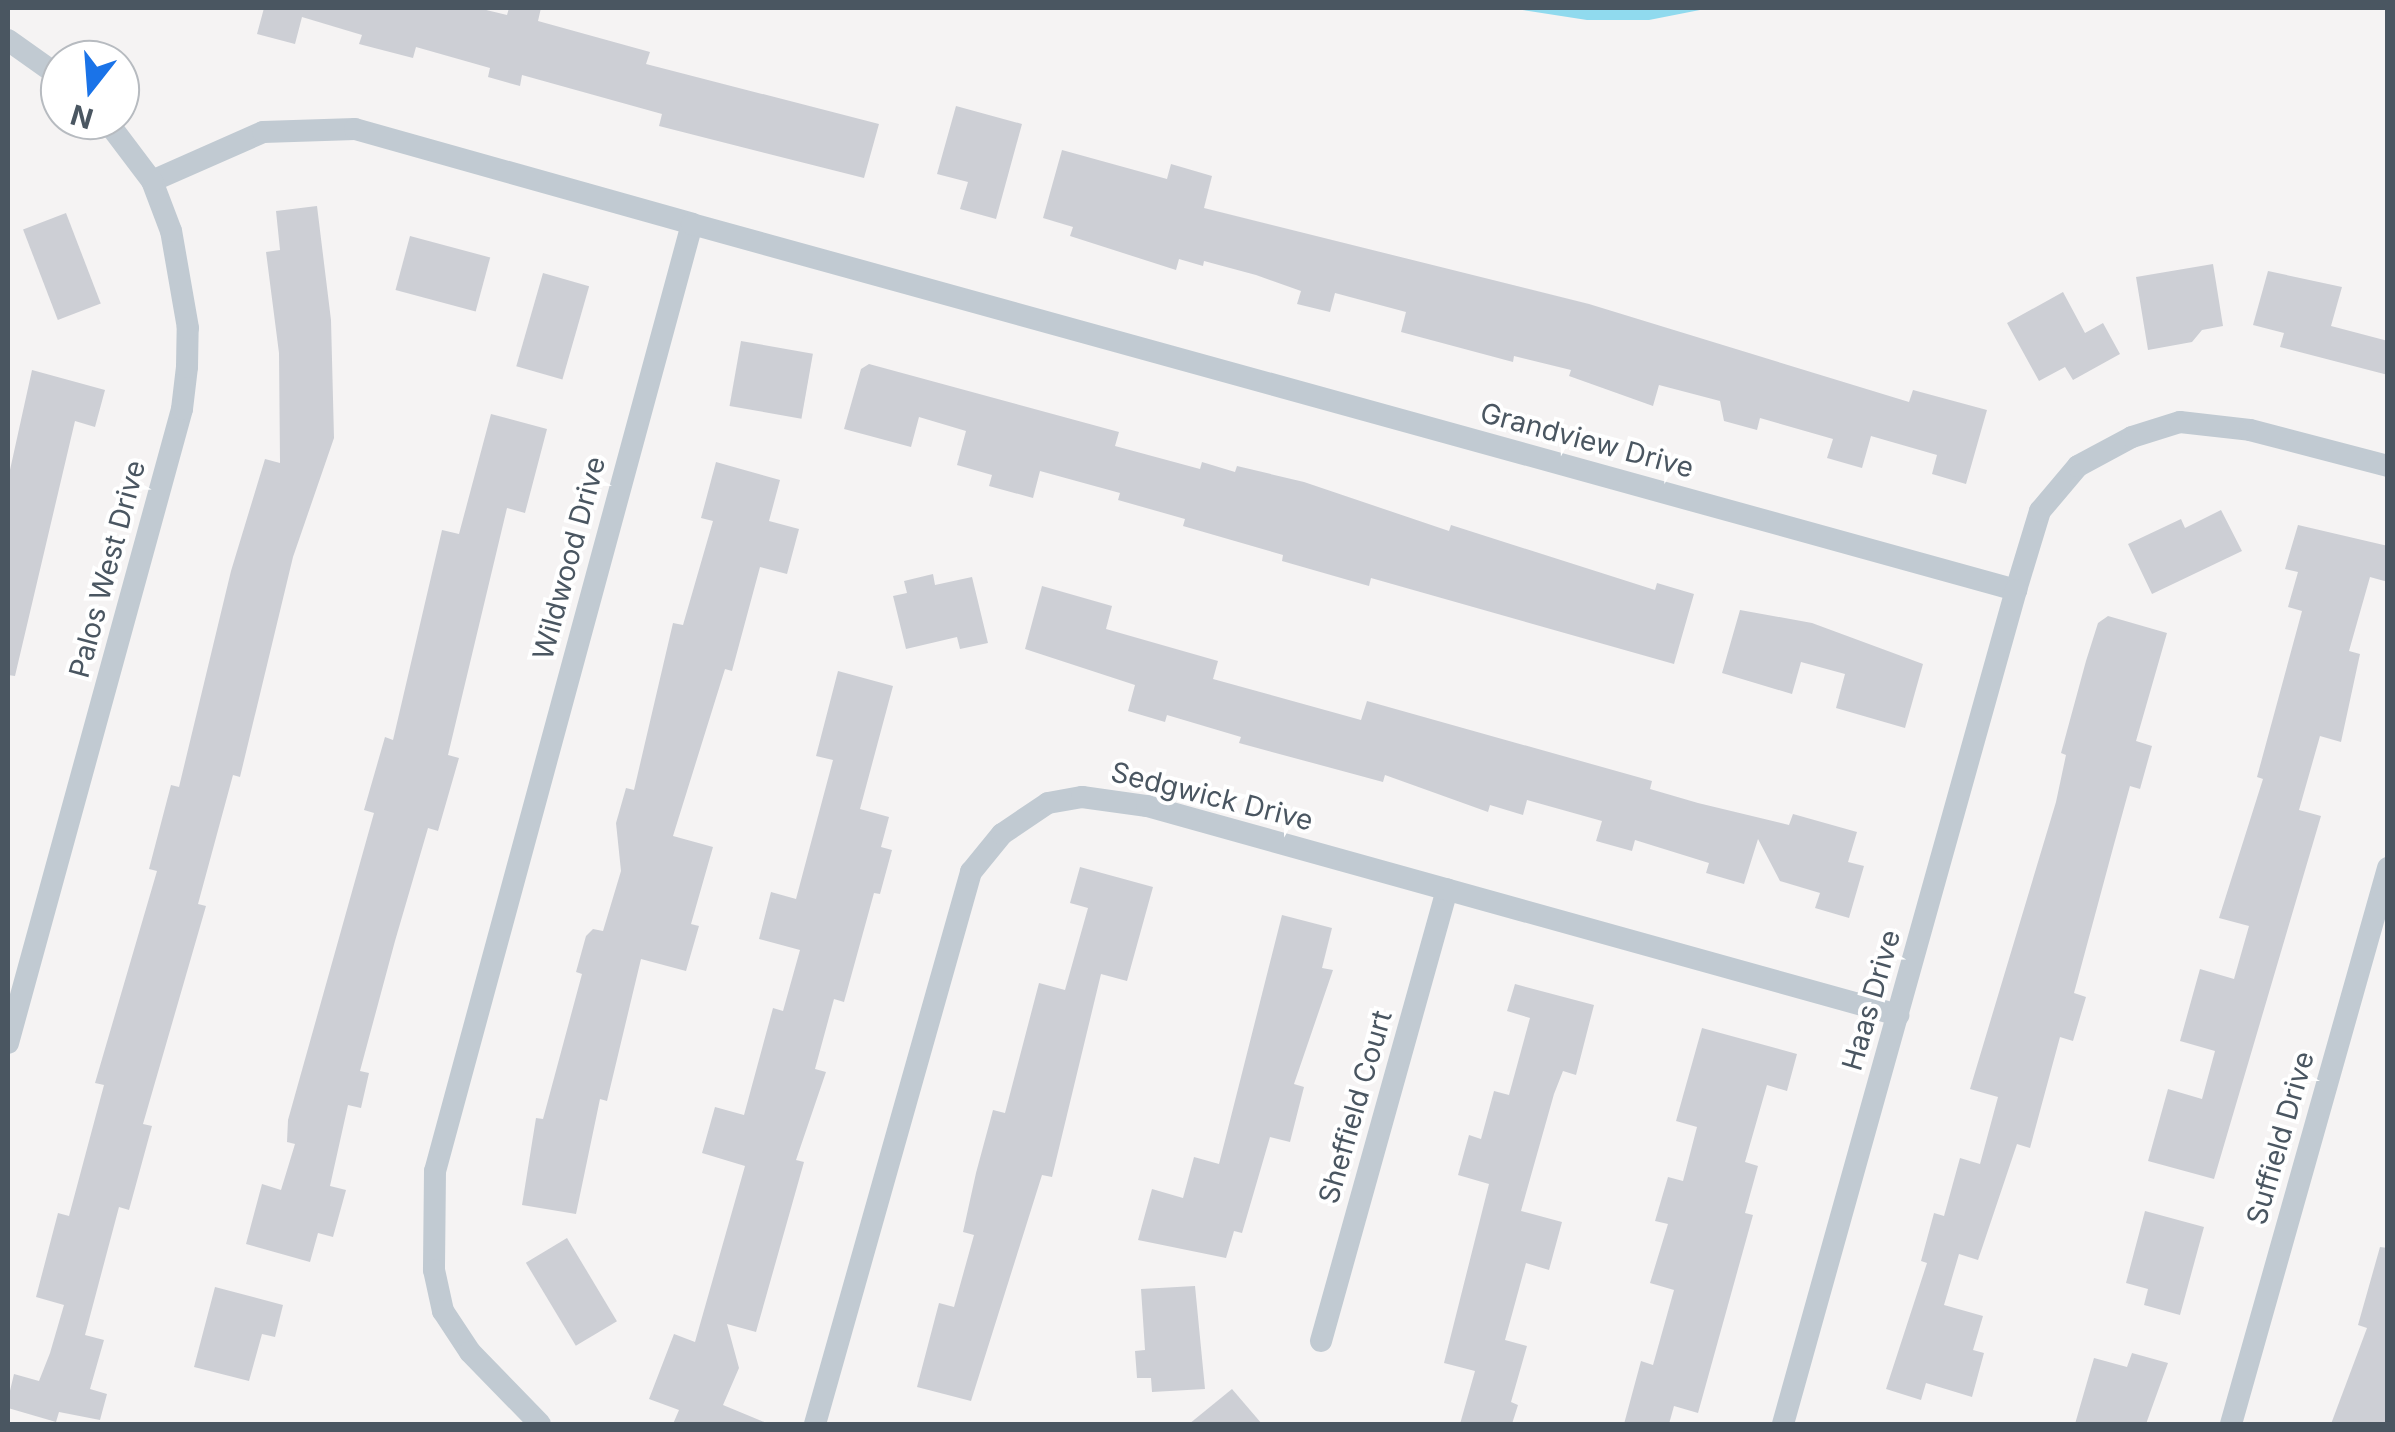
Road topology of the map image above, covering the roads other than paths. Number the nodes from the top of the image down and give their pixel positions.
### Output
1 (8, 40) edge
2 (40, 63) edge
3 (121, 140) edge
4 (152, 181) junction
5 (692, 224) junction
6 (2388, 466) edge
7 (2016, 590) junction
8 (2388, 868) edge
9 (1446, 889) junction
10 (1898, 1015) junction
11 (8, 1043) edge
12 (1320, 1341) dead end
13 (540, 1424) edge
14 (815, 1424) edge
15 (1782, 1424) edge
16 (2230, 1424) edge

1 - 2 street
3 - 4 street, Palos West Drive
4 - 5 street
4 - 11 street, Palos West Drive
5 - 7 street, Grandview Drive
5 - 13 street, Wildwood Drive
6 - 7 street
7 - 10 street, Haas Drive
8 - 16 street, Suffield Drive
9 - 10 street, Sedgwick Drive
9 - 12 street, Sheffield Court
9 - 14 street, Sedgwick Drive
10 - 15 street, Haas Drive

